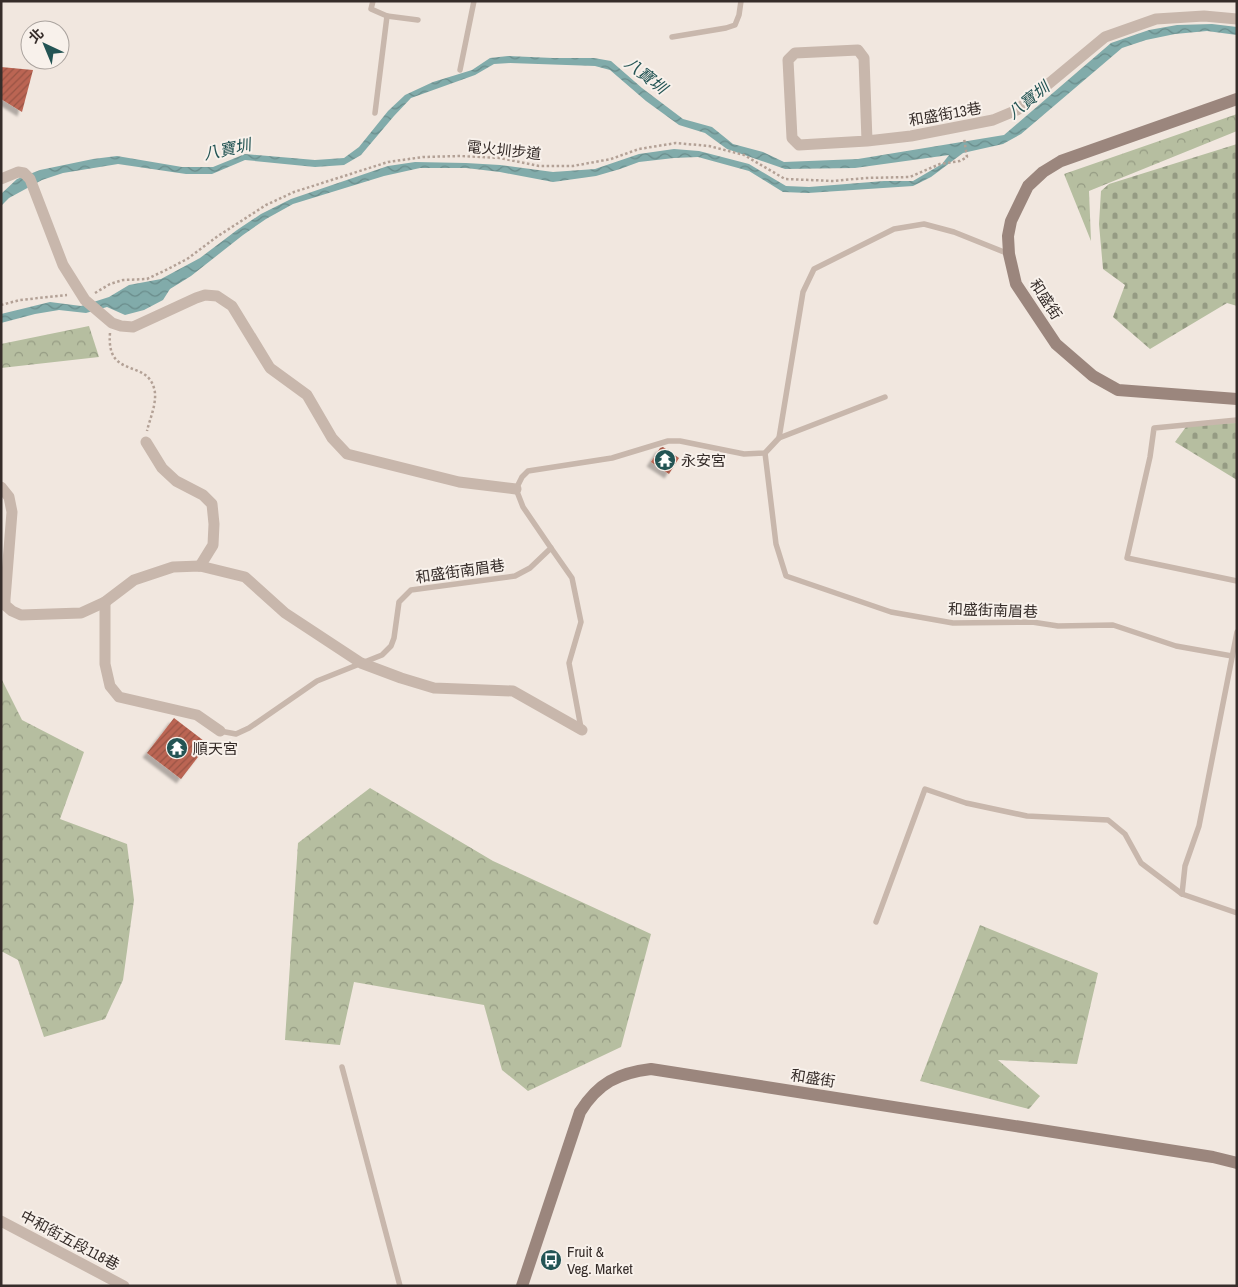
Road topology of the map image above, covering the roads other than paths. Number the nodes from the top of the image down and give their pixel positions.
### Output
1 (373, 1) edge
2 (474, 1) edge
3 (741, 1) edge
4 (387, 16) junction
5 (1237, 19) edge
6 (418, 20) dead end
7 (672, 37) dead end
8 (460, 70) dead end
9 (1237, 99) edge
10 (375, 113) dead end
11 (867, 141) junction
12 (1, 179) edge
13 (1009, 254) junction
14 (885, 397) dead end
15 (1237, 399) edge
16 (1237, 420) edge
17 (779, 438) junction
18 (146, 442) road end
19 (765, 453) junction
20 (1, 487) edge
21 (516, 489) junction
22 (551, 548) junction
23 (200, 566) junction
24 (1237, 581) edge
25 (104, 602) junction
26 (1237, 632) edge
27 (1232, 656) junction
28 (361, 663) junction
29 (582, 730) joint
30 (220, 731) joint
31 (1182, 894) junction
32 (1237, 914) edge
33 (876, 922) dead end
34 (342, 1067) dead end
35 (1237, 1163) edge
36 (1, 1221) edge
37 (124, 1286) edge
38 (400, 1286) edge
39 (522, 1286) edge

1 - 4 lane
2 - 8 lane
3 - 7 lane
4 - 6 lane
4 - 10 lane
5 - 11 street, 和盛街13巷
9 - 13 main road, 和盛街
11 - 11 street, 和盛街13巷
12 - 21 street
13 - 15 main road, 和盛街
13 - 17 lane
14 - 17 lane
16 - 24 lane
17 - 19 lane
18 - 23 street
19 - 21 lane
19 - 27 lane, 和盛街南眉巷
20 - 25 street
21 - 22 lane
22 - 28 lane, 和盛街南眉巷
22 - 29 lane
23 - 25 street
23 - 28 street
25 - 30 street
26 - 27 lane
27 - 31 lane
28 - 29 street
28 - 30 lane, 和盛街南眉巷
31 - 32 lane
31 - 33 lane
34 - 38 lane
35 - 39 main road, 和盛街
36 - 37 street, 中和街五段118巷

